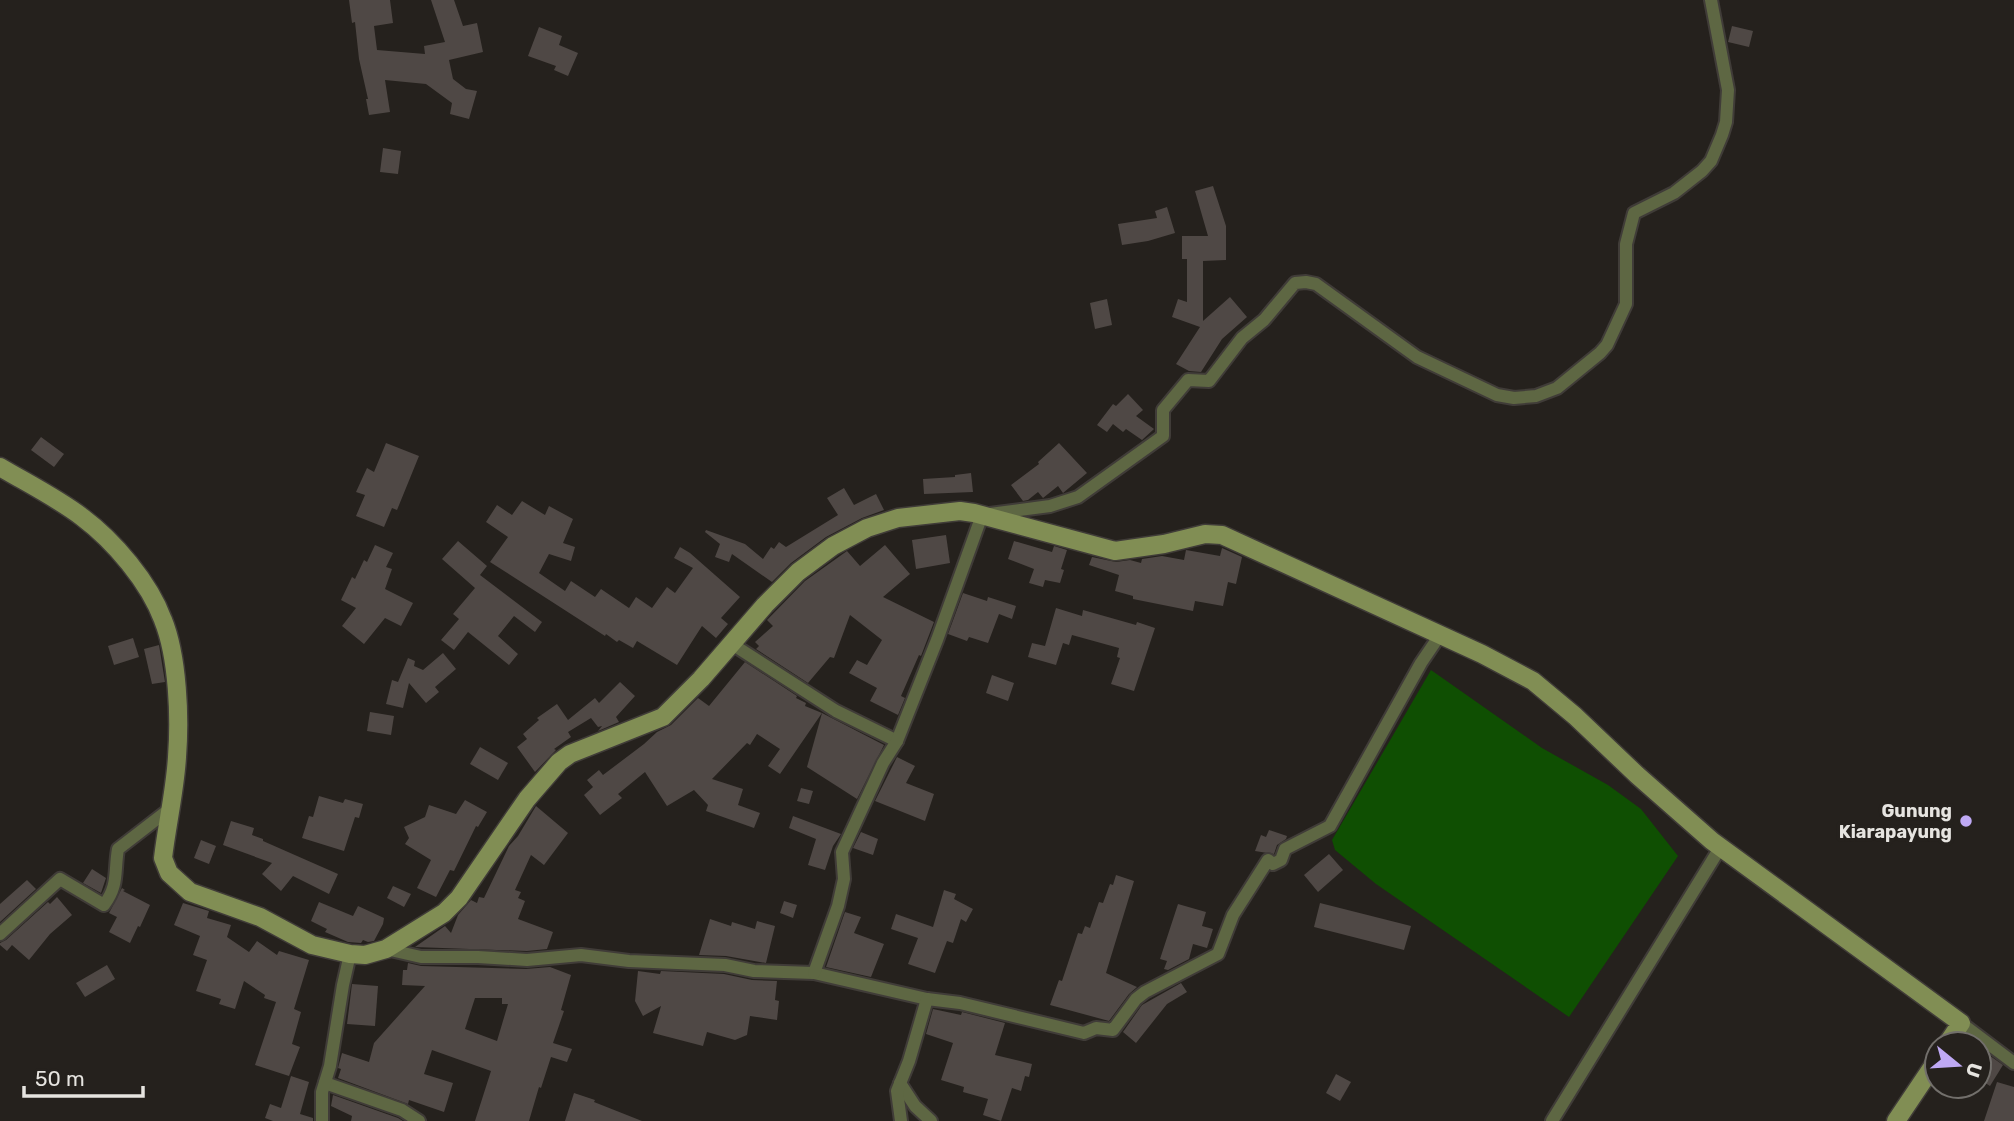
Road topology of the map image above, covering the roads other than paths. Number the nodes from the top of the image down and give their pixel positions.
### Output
1 (1712, 0) edge
2 (0, 467) edge
3 (982, 515) junction
4 (1440, 635) junction
5 (732, 644) junction
6 (897, 741) junction
7 (171, 808) junction
8 (1720, 848) junction
9 (0, 934) edge
10 (386, 950) junction
11 (350, 954) junction
12 (814, 973) junction
13 (927, 999) junction
14 (1961, 1023) junction
15 (1956, 1030) edge
16 (2014, 1063) edge
17 (1923, 1081) edge
18 (325, 1083) junction
19 (900, 1083) junction
20 (322, 1121) edge
21 (419, 1121) edge
22 (901, 1121) edge
23 (931, 1121) edge
24 (1552, 1121) edge
25 (1896, 1121) edge

1 - 3 street
2 - 7 street
3 - 4 street
3 - 5 street
3 - 6 street
4 - 8 street
4 - 13 street
5 - 6 street
5 - 10 street
6 - 12 street
7 - 9 street
7 - 11 street
8 - 14 street
8 - 24 street
10 - 11 street
10 - 12 street
11 - 18 street
12 - 13 street
13 - 19 street
14 - 15 street
14 - 16 street
17 - 25 street
18 - 20 street
18 - 21 street
19 - 22 street
19 - 23 street

